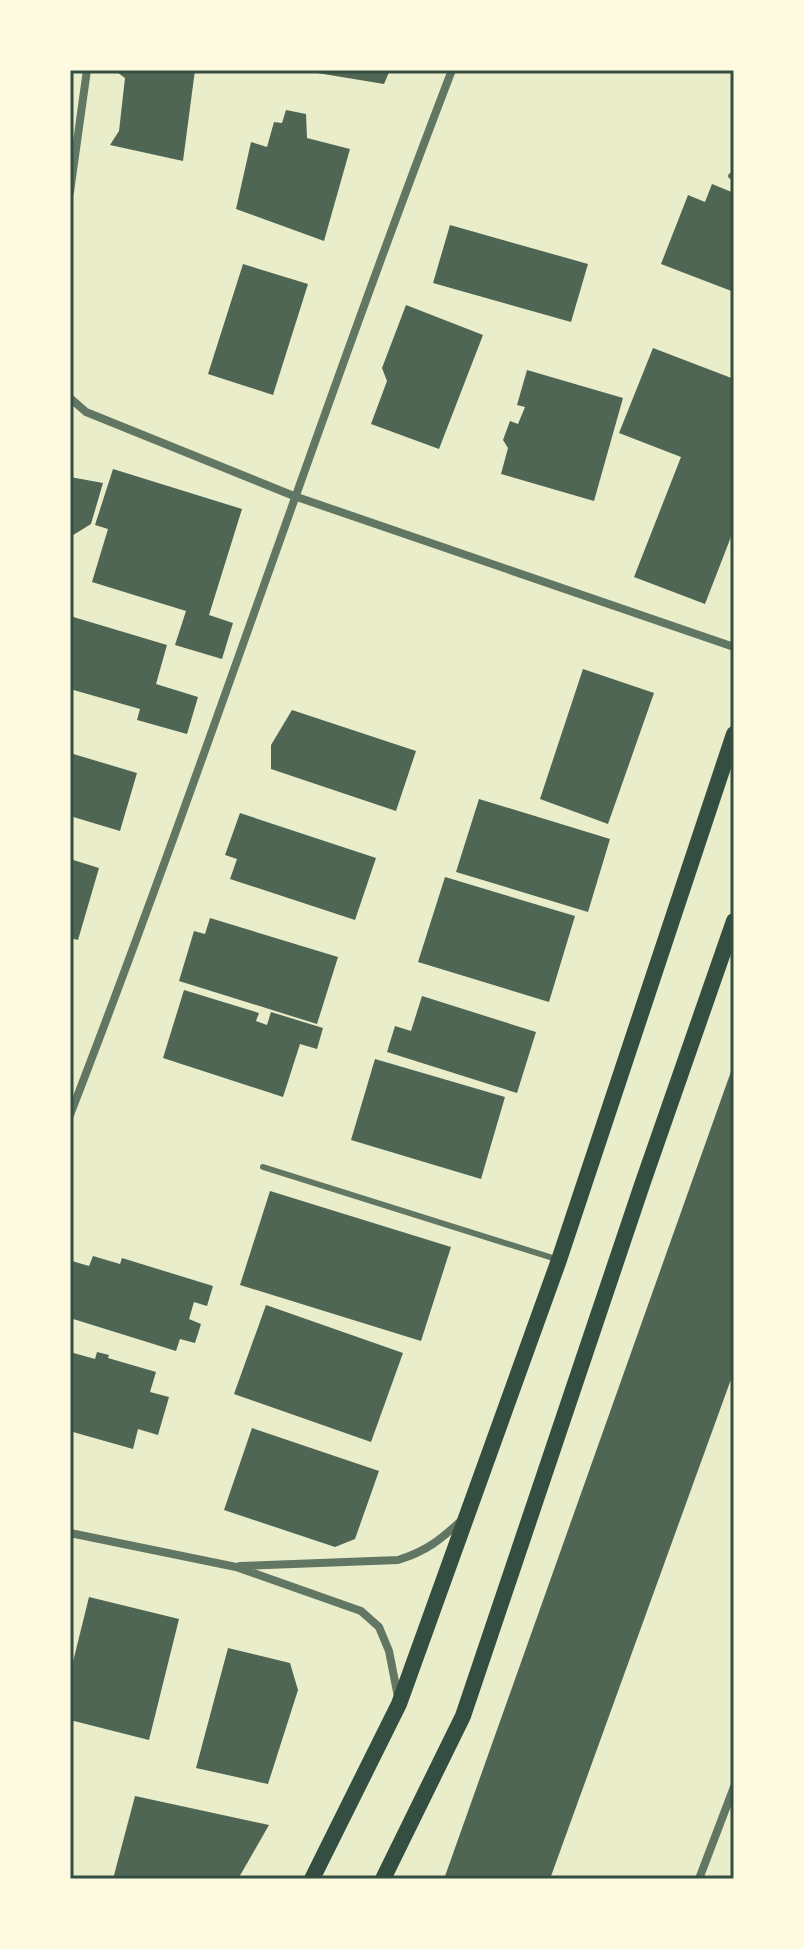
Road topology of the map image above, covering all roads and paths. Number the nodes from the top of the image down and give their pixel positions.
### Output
1 (87, 70) edge
2 (452, 70) edge
3 (70, 192) edge
4 (70, 398) edge
5 (294, 496) junction
6 (734, 647) edge
7 (734, 734) edge
8 (734, 921) edge
9 (70, 1115) edge
10 (263, 1167) dead end
11 (559, 1260) junction
12 (468, 1514) junction
13 (70, 1533) edge
14 (236, 1567) junction
15 (399, 1704) junction
16 (734, 1787) edge
17 (312, 1879) edge
18 (383, 1879) edge
19 (699, 1879) edge

1 - 3 street
2 - 5 street
4 - 5 street
5 - 6 street
5 - 9 street
7 - 11 main road
8 - 18 main road
10 - 11 lane
11 - 12 main road
12 - 14 street
12 - 15 main road
13 - 14 street
14 - 15 street
15 - 17 main road
16 - 19 street

